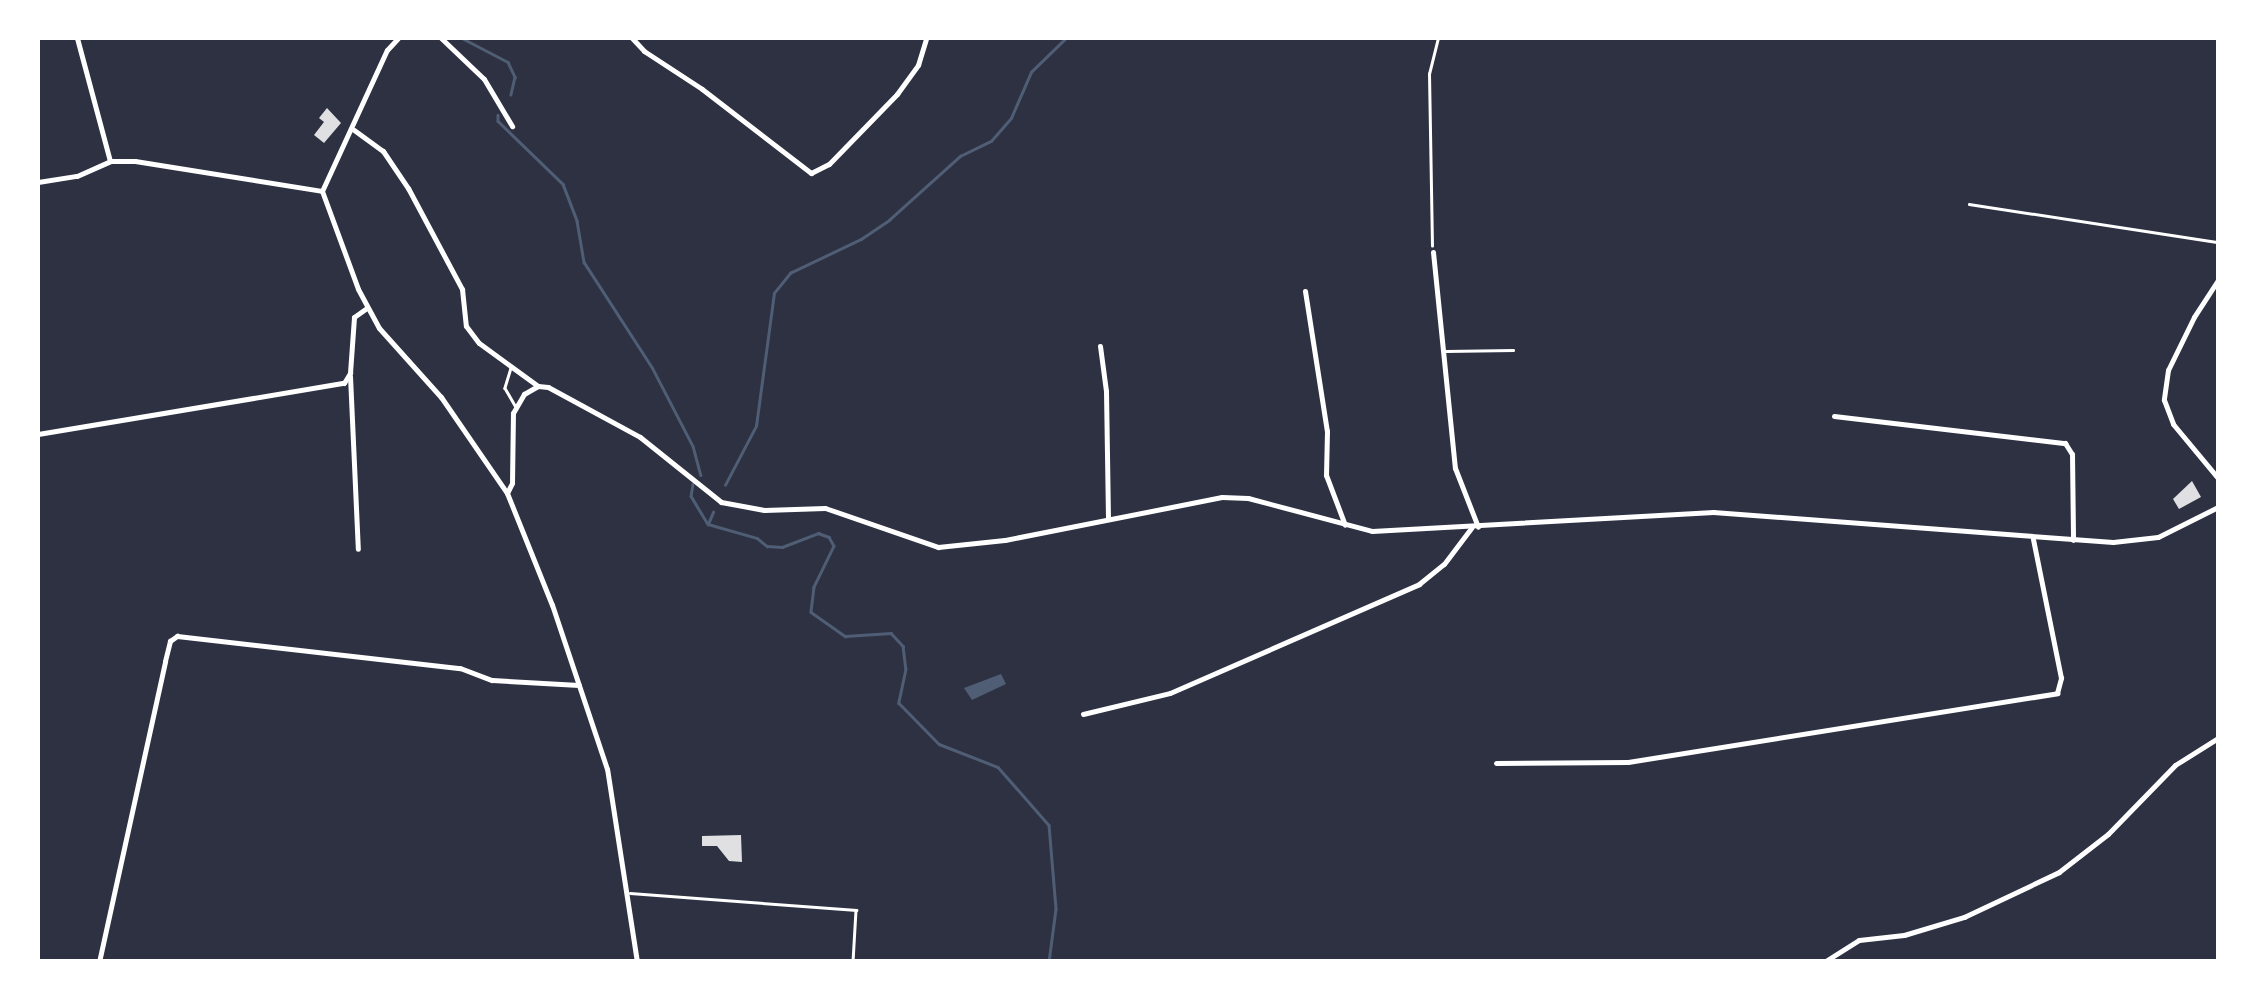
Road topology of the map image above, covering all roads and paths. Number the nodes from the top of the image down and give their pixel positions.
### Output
1 (77, 38) edge
2 (398, 38) edge
3 (441, 38) edge
4 (632, 38) edge
5 (926, 38) edge
6 (1438, 38) edge
7 (512, 126) dead end
8 (354, 130) junction
9 (110, 162) junction
10 (38, 182) edge
11 (322, 190) junction
12 (1969, 204) dead end
13 (2218, 242) edge
14 (1433, 252) joint
15 (2218, 280) edge
16 (1304, 291) dead end
17 (368, 308) junction
18 (1100, 346) dead end
19 (1513, 350) dead end
20 (1445, 352) junction
21 (511, 368) junction
22 (350, 373) junction
23 (538, 386) junction
24 (516, 406) junction
25 (1834, 416) dead end
26 (38, 434) edge
27 (2218, 478) edge
28 (507, 493) junction
29 (2218, 506) edge
30 (1108, 518) junction
31 (1345, 524) junction
32 (1475, 527) junction
33 (2033, 539) junction
34 (2072, 540) junction
35 (358, 549) dead end
36 (579, 685) junction
37 (1083, 714) dead end
38 (2218, 738) edge
39 (1496, 764) dead end
40 (628, 893) junction
41 (99, 962) edge
42 (637, 962) edge
43 (854, 962) edge
44 (1824, 962) edge

1 - 9 street
2 - 8 street
3 - 7 street
4 - 5 street
6 - 14 path
8 - 11 street
8 - 21 street
9 - 10 street
9 - 11 street
11 - 17 street
12 - 13 lane
14 - 20 street
15 - 27 street
16 - 31 street
17 - 22 street
17 - 28 street
18 - 30 street
19 - 20 lane
20 - 32 street
21 - 23 street
21 - 24 lane
22 - 26 street
22 - 35 street
23 - 24 street
23 - 30 street
24 - 28 street
25 - 34 street
28 - 36 street
29 - 34 street
30 - 31 street
31 - 32 street
32 - 33 street
32 - 37 street
33 - 34 street
33 - 39 street
36 - 40 street
36 - 41 street
38 - 44 street
40 - 42 street
40 - 43 lane

